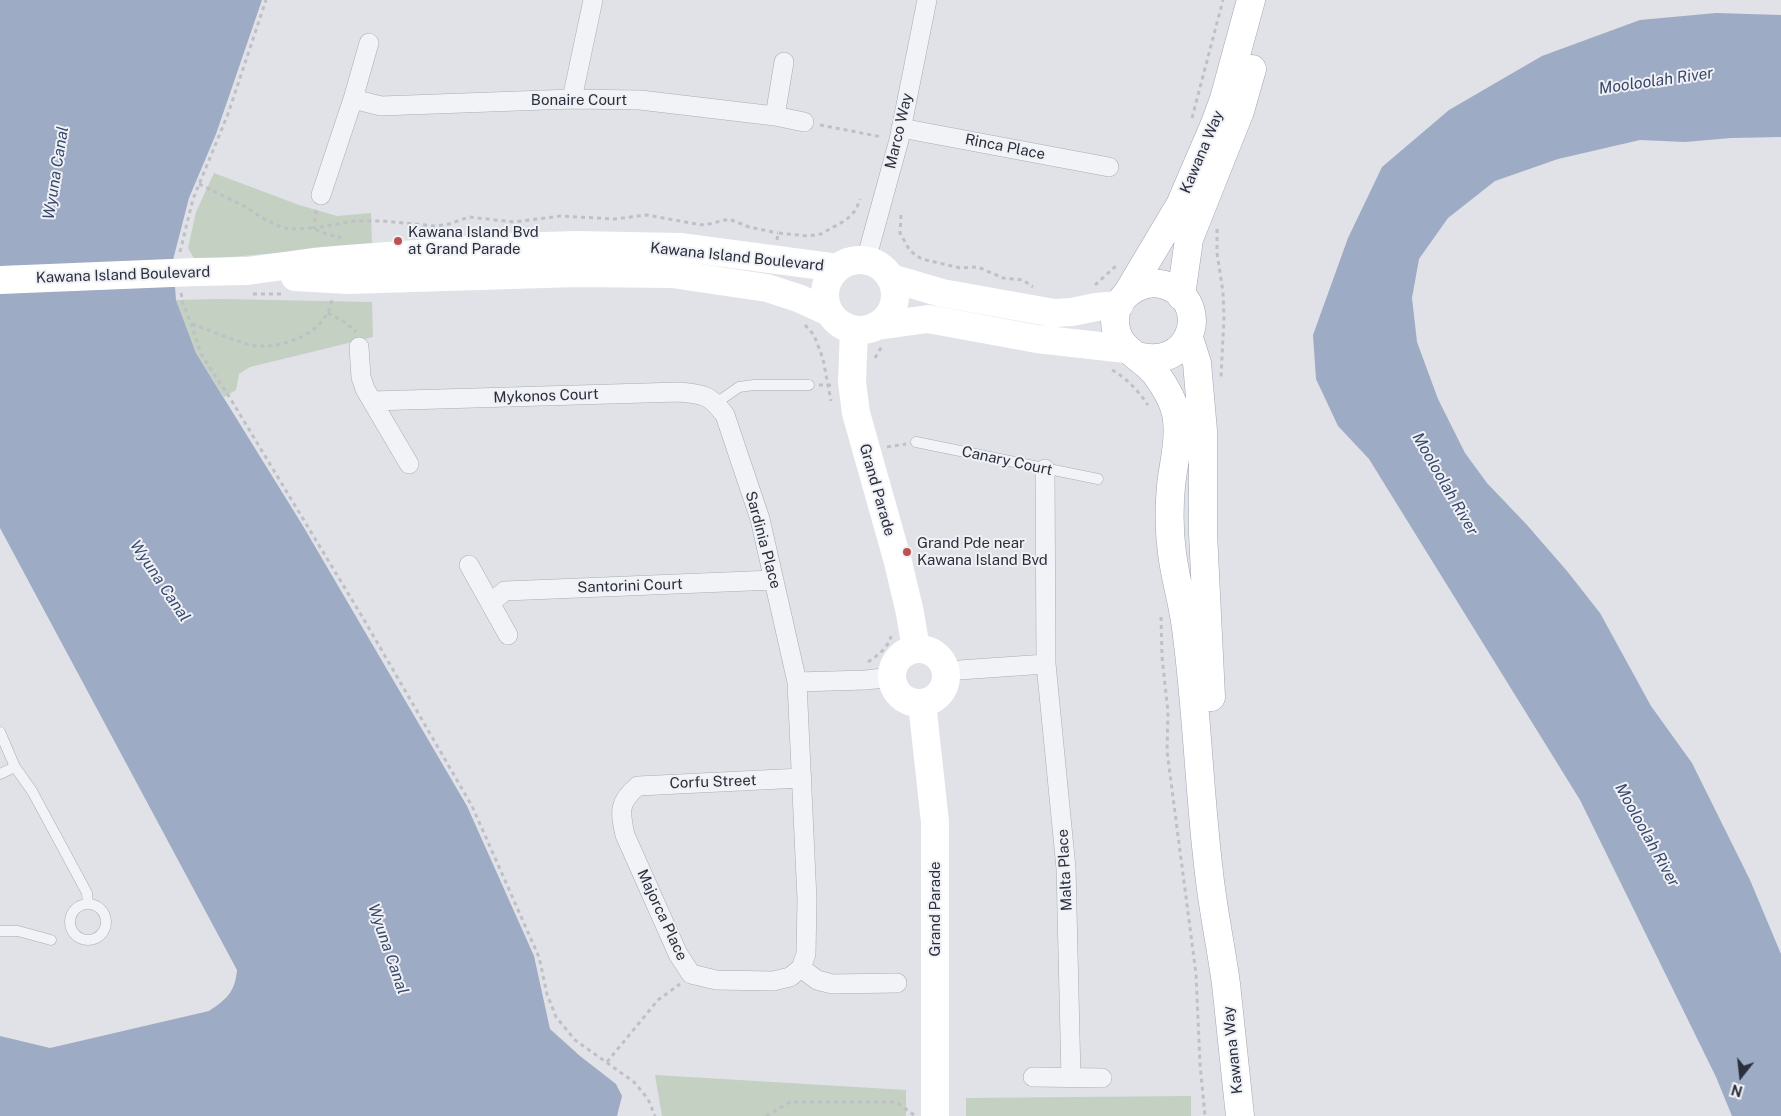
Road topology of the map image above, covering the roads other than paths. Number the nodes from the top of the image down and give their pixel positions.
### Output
1 (593, 0) edge
2 (927, 0) edge
3 (1251, 0) edge
4 (1270, 0) edge
5 (369, 43) dead end
6 (784, 62) dead end
7 (353, 99) junction
8 (572, 99) junction
9 (775, 116) junction
10 (804, 122) road end
11 (900, 134) junction
12 (1109, 167) dead end
13 (321, 195) dead end
14 (866, 260) junction
15 (838, 268) junction
16 (891, 278) junction
17 (0, 280) edge
18 (249, 282) junction
19 (1182, 296) junction
20 (1123, 299) junction
21 (829, 312) junction
22 (873, 333) junction
23 (1189, 338) junction
24 (359, 347) road end
25 (1124, 358) junction
26 (809, 385) dead end
27 (372, 402) junction
28 (716, 404) junction
29 (916, 442) road end
30 (409, 464) dead end
31 (1045, 470) junction
32 (1098, 479) dead end
33 (469, 566) dead end
34 (774, 580) junction
35 (490, 602) junction
36 (508, 635) dead end
37 (916, 649) junction
38 (1046, 664) junction
39 (945, 671) junction
40 (892, 677) junction
41 (797, 682) junction
42 (922, 702) junction
43 (0, 732) edge
44 (15, 767) junction
45 (0, 774) edge
46 (802, 778) junction
47 (627, 795) joint
48 (88, 904) dead end
49 (0, 932) edge
50 (50, 940) dead end
51 (801, 968) junction
52 (898, 983) dead end
53 (1226, 984) junction
54 (1033, 1077) dead end
55 (1071, 1078) junction
56 (1102, 1078) dead end
57 (924, 1115) edge
58 (1240, 1116) edge

1 - 8 street
2 - 11 street, Marco Way
3 - 20 main road, Kawana Way
4 - 19 main road, Kawana Way
5 - 7 street
6 - 9 street
7 - 8 street, Bonaire Court
7 - 13 street
8 - 9 street, Bonaire Court
9 - 10 street, Bonaire Court
11 - 12 street, Rinca Place
11 - 14 street, Marco Way
14 - 15 main road
14 - 16 main road
15 - 18 main road, Kawana Island Boulevard
15 - 21 main road
16 - 20 main road
16 - 22 main road
17 - 18 main road, Kawana Island Boulevard, bridge
18 - 21 main road, Kawana Island Boulevard
19 - 20 main road
19 - 23 main road
20 - 25 main road
21 - 22 main road
22 - 25 main road
22 - 37 main road, Grand Parade
23 - 25 main road
23 - 53 main road
24 - 27 street
25 - 53 main road
26 - 28 lane
27 - 28 street, Mykonos Court
27 - 30 street
28 - 34 street, Sardinia Place
29 - 31 lane, Canary Court
31 - 32 lane, Canary Court
31 - 38 street, Malta Place
33 - 35 street
34 - 35 street, Santorini Court
34 - 41 street, Sardinia Place
35 - 36 street
37 - 39 main road
37 - 40 main road
38 - 39 street
38 - 55 street, Malta Place
39 - 42 main road
40 - 41 street
40 - 42 main road
41 - 46 street, Sardinia Place
42 - 57 main road, Grand Parade
43 - 44 lane
44 - 45 lane
44 - 48 lane
46 - 47 street, Corfu Street
46 - 51 street, Sardinia Place
47 - 51 street, Majorca Place
49 - 50 lane
51 - 52 street
53 - 58 main road, Kawana Way
54 - 55 street
55 - 56 street

